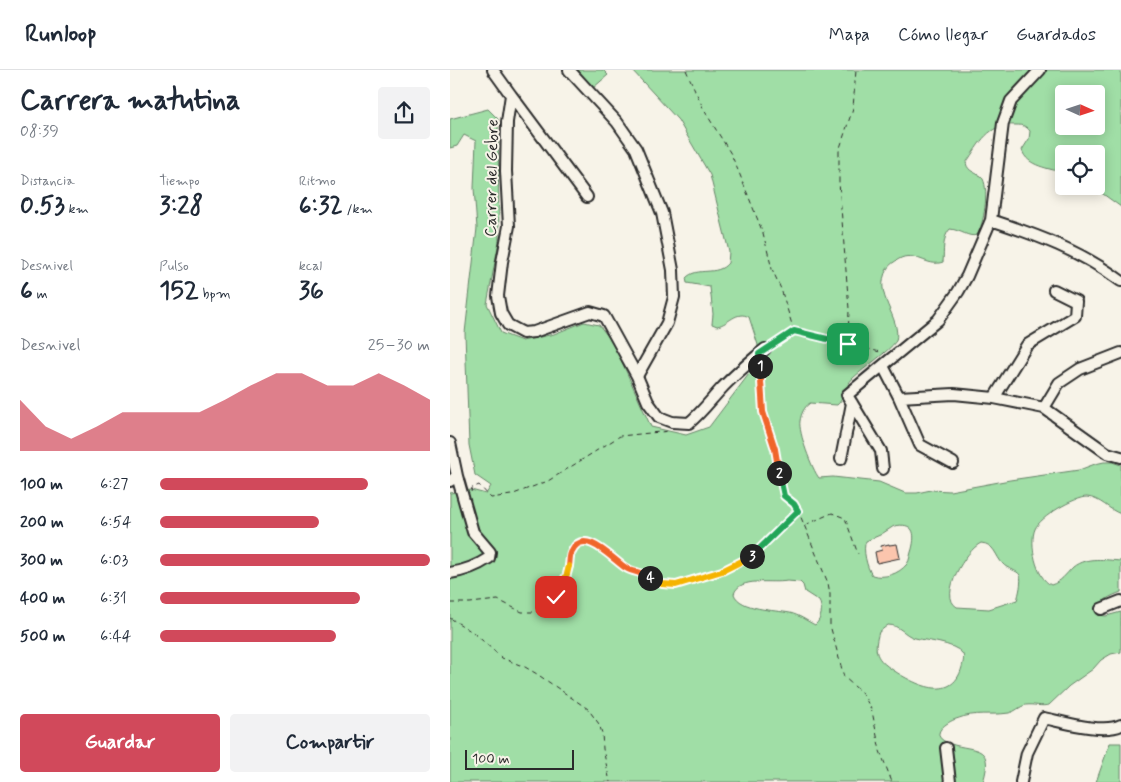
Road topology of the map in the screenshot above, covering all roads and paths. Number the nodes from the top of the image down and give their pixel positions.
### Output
1 (493, 70) edge
2 (569, 70) edge
3 (686, 70) edge
4 (856, 70) edge
5 (1040, 70) edge
6 (511, 95) junction
7 (588, 197) dead end
8 (991, 220) junction
9 (1121, 281) edge
10 (1054, 290) dead end
11 (794, 331) junction
12 (848, 344) junction
13 (762, 352) junction
14 (1121, 353) edge
15 (896, 356) junction
16 (883, 366) junction
17 (637, 376) junction
18 (899, 397) junction
19 (994, 398) junction
20 (849, 399) junction
21 (1044, 408) junction
22 (684, 422) junction
23 (450, 442) edge
24 (1121, 457) edge
25 (841, 459) dead end
26 (953, 463) dead end
27 (883, 469) dead end
28 (453, 479) edge
29 (470, 497) dead end
30 (798, 511) junction
31 (804, 526) junction
32 (858, 554) dead end
33 (450, 573) edge
34 (1121, 601) edge
35 (450, 603) edge
36 (1101, 609) dead end
37 (450, 618) edge
38 (1121, 725) edge
39 (946, 748) dead end
40 (610, 782) edge
41 (892, 782) edge
42 (950, 782) edge
43 (1021, 782) edge

1 - 6 street, Carrer del Gebre
2 - 17 street
3 - 11 path
4 - 12 path
5 - 8 street
6 - 7 street, Carrer del Gebre
6 - 17 street, Carrer del Gebre
8 - 9 street
8 - 15 street
10 - 19 street
11 - 12 path
11 - 13 path
12 - 15 path
13 - 22 street
13 - 30 path
14 - 21 street
15 - 16 street
16 - 18 street
16 - 20 street
17 - 22 street, Carrer del Gebre
18 - 19 street
18 - 26 street
19 - 21 street
20 - 25 street
20 - 27 street
21 - 24 street
22 - 29 path
23 - 28 street
28 - 33 street
30 - 31 path
30 - 35 path
31 - 32 path
31 - 41 path
34 - 36 street
37 - 40 path
38 - 43 street
39 - 42 street

